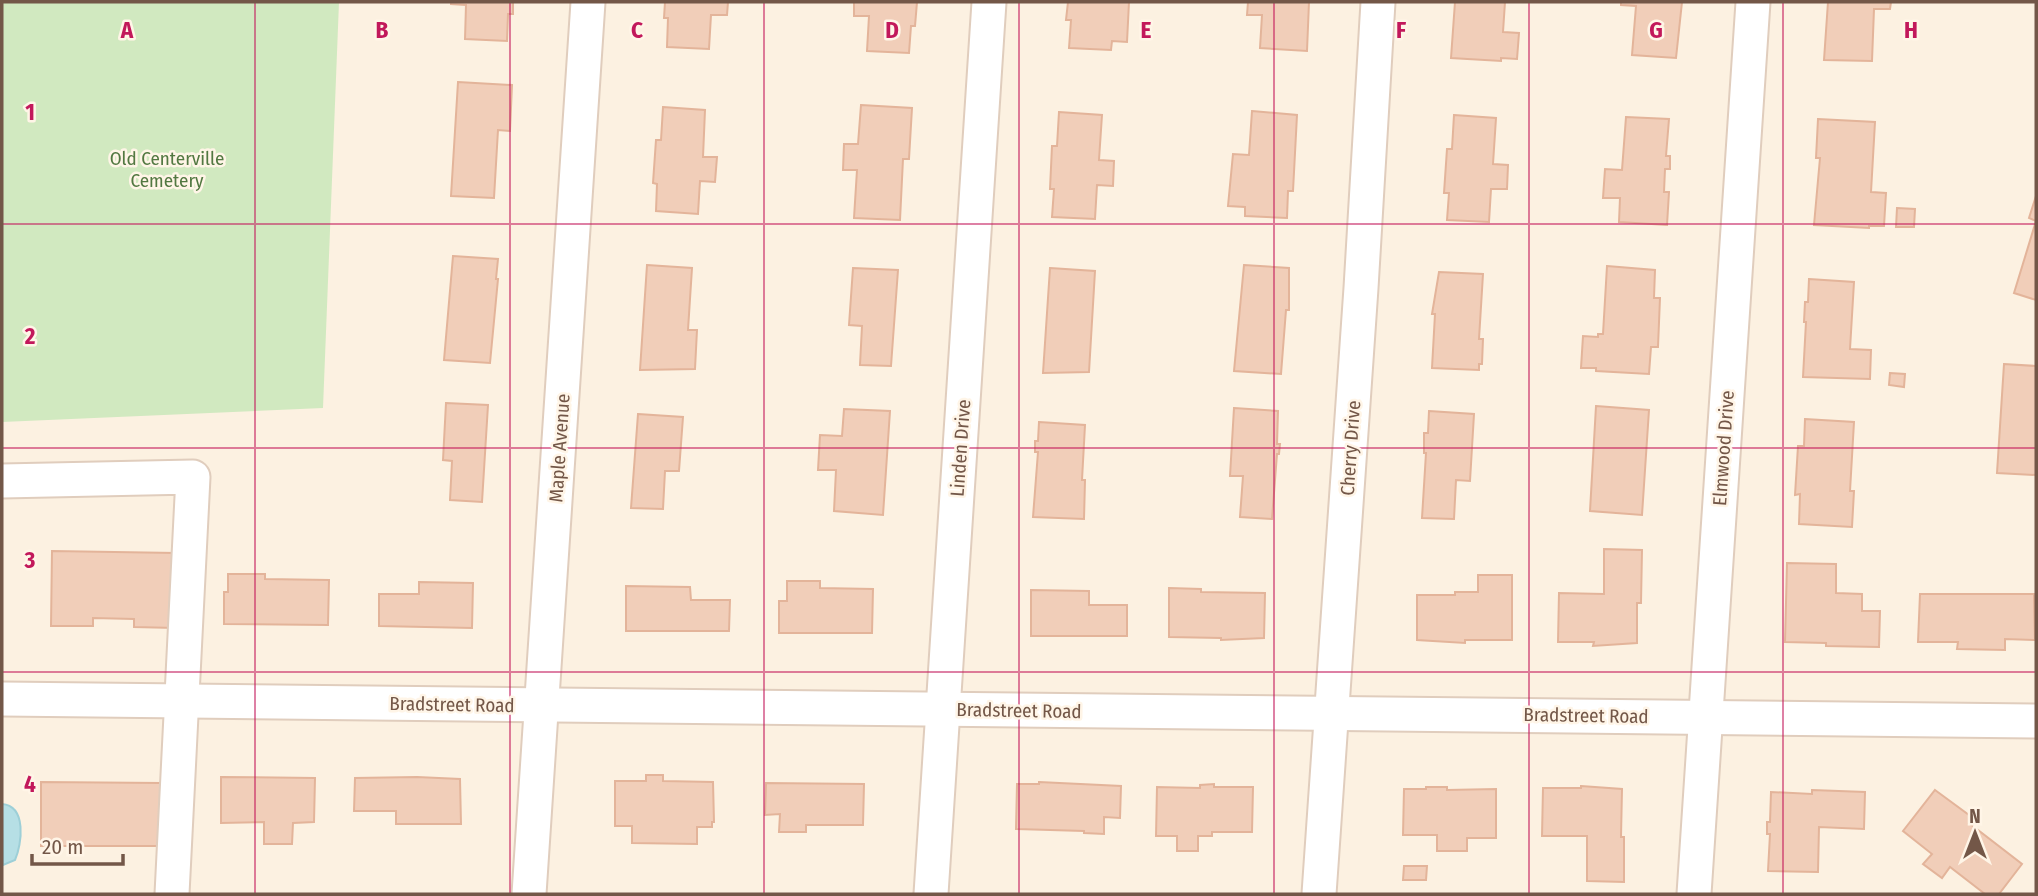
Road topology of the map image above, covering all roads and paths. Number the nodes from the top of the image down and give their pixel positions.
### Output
1 (588, 2) edge
2 (989, 2) edge
3 (1378, 2) edge
4 (1753, 2) edge
5 (2, 481) edge
6 (2, 699) edge
7 (183, 701) junction
8 (542, 705) junction
9 (943, 709) junction
10 (1330, 714) junction
11 (1705, 717) junction
12 (2036, 721) edge
13 (172, 894) edge
14 (529, 894) edge
15 (931, 894) edge
16 (1319, 894) edge
17 (1694, 894) edge

1 - 8 street, Maple Avenue
2 - 9 street, Linden Drive
3 - 10 street, Cherry Drive
4 - 11 street, Elmwood Drive
5 - 7 street
6 - 7 street, Bradstreet Road
7 - 8 street, Bradstreet Road
7 - 13 street
8 - 9 street, Bradstreet Road
8 - 14 street, Maple Avenue
9 - 10 street, Bradstreet Road
9 - 15 street, Linden Drive
10 - 11 street, Bradstreet Road
10 - 16 street, Cherry Drive
11 - 12 street, Bradstreet Road
11 - 17 street, Elmwood Drive

